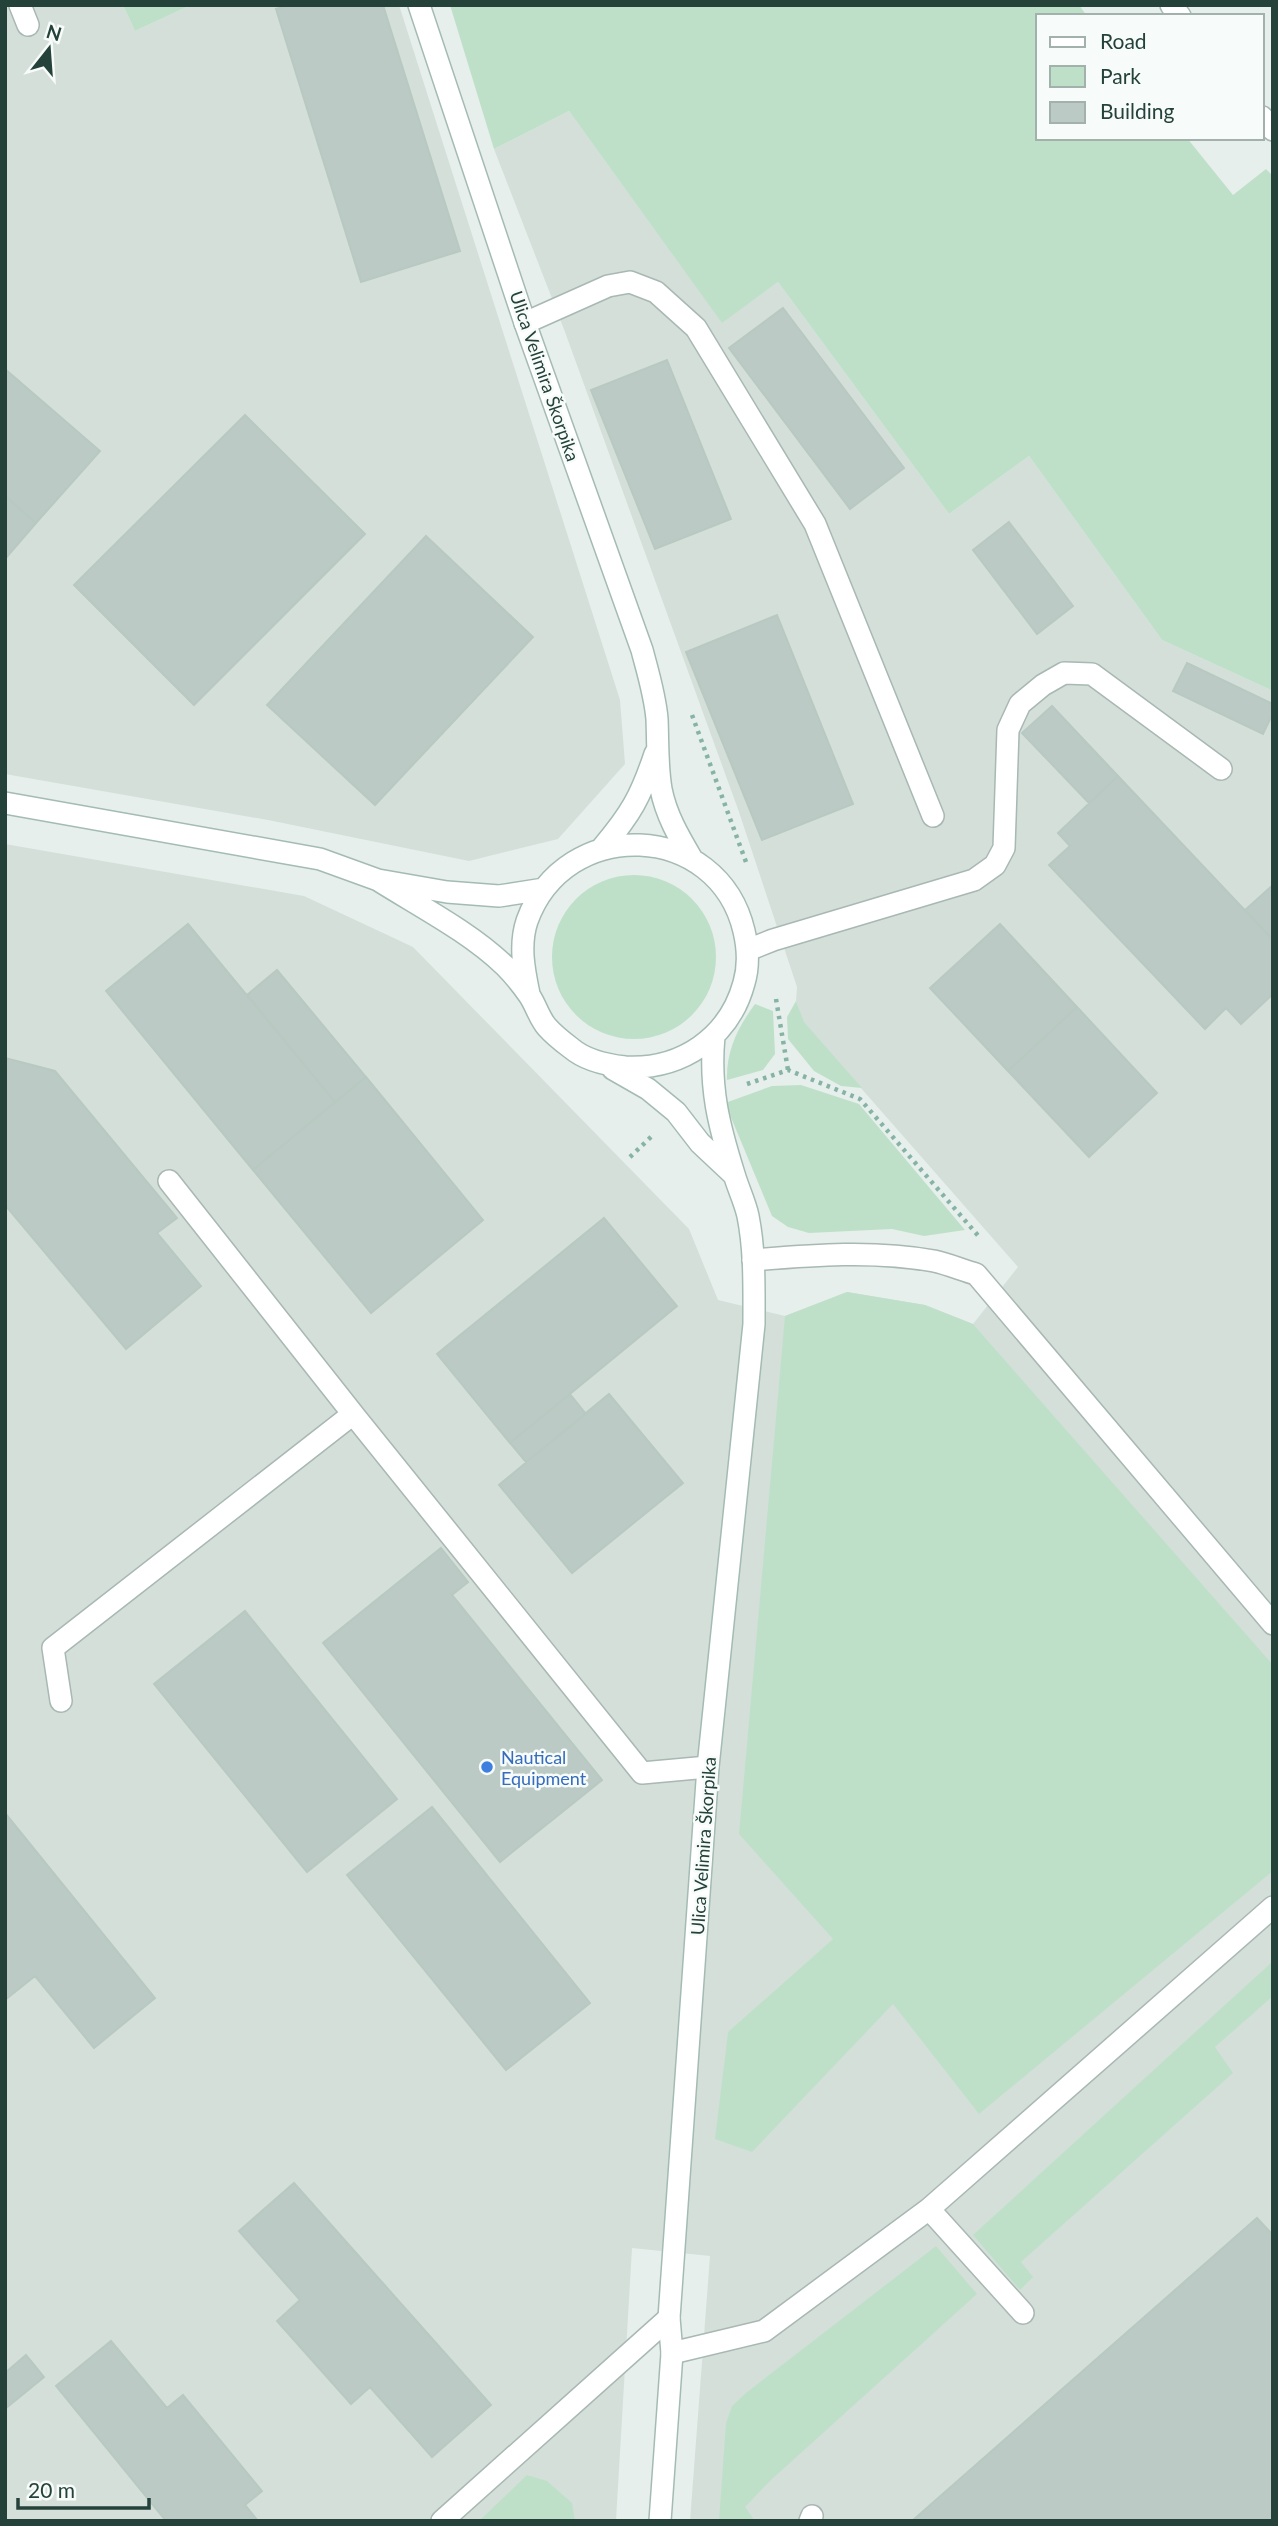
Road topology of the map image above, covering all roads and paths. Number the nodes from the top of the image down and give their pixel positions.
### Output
1 (20, 5) edge
2 (419, 5) edge
3 (28, 25) dead end
4 (525, 323) junction
5 (656, 749) junction
6 (1221, 769) dead end
7 (5, 803) edge
8 (933, 816) dead end
9 (602, 848) junction
10 (692, 859) junction
11 (378, 880) junction
12 (544, 889) junction
13 (748, 950) junction
14 (529, 994) junction
15 (714, 1037) junction
16 (607, 1065) junction
17 (788, 1070) dead end
18 (734, 1175) junction
19 (169, 1181) dead end
20 (983, 1242) dead end
21 (753, 1260) junction
22 (354, 1413) junction
23 (1273, 1624) edge
24 (61, 1701) dead end
25 (708, 1767) junction
26 (1273, 1907) edge
27 (929, 2209) junction
28 (1023, 2313) dead end
29 (669, 2318) junction
30 (671, 2353) junction
31 (442, 2521) edge
32 (660, 2521) edge

1 - 3 street
2 - 4 street, Ulica Velimira Škorpika
4 - 5 street, Ulica Velimira Škorpika
4 - 8 street
5 - 9 street
5 - 10 street
6 - 13 street
7 - 11 street
9 - 10 street
9 - 12 street
10 - 13 street
11 - 12 street
11 - 14 street
12 - 14 street
13 - 15 street
14 - 16 street
15 - 16 street
15 - 18 street, Ulica Velimira Škorpika
16 - 18 street, Ulica Velimira Škorpika
17 - 20 path
18 - 21 street, Ulica Velimira Škorpika
19 - 22 street
21 - 23 street
21 - 25 street, Ulica Velimira Škorpika
22 - 24 street
22 - 25 street
25 - 29 street, Ulica Velimira Škorpika
26 - 27 street
27 - 28 street
27 - 30 street
29 - 30 street, Ulica Velimira Škorpika
29 - 31 street
30 - 32 street, Ulica Velimira Škorpika

